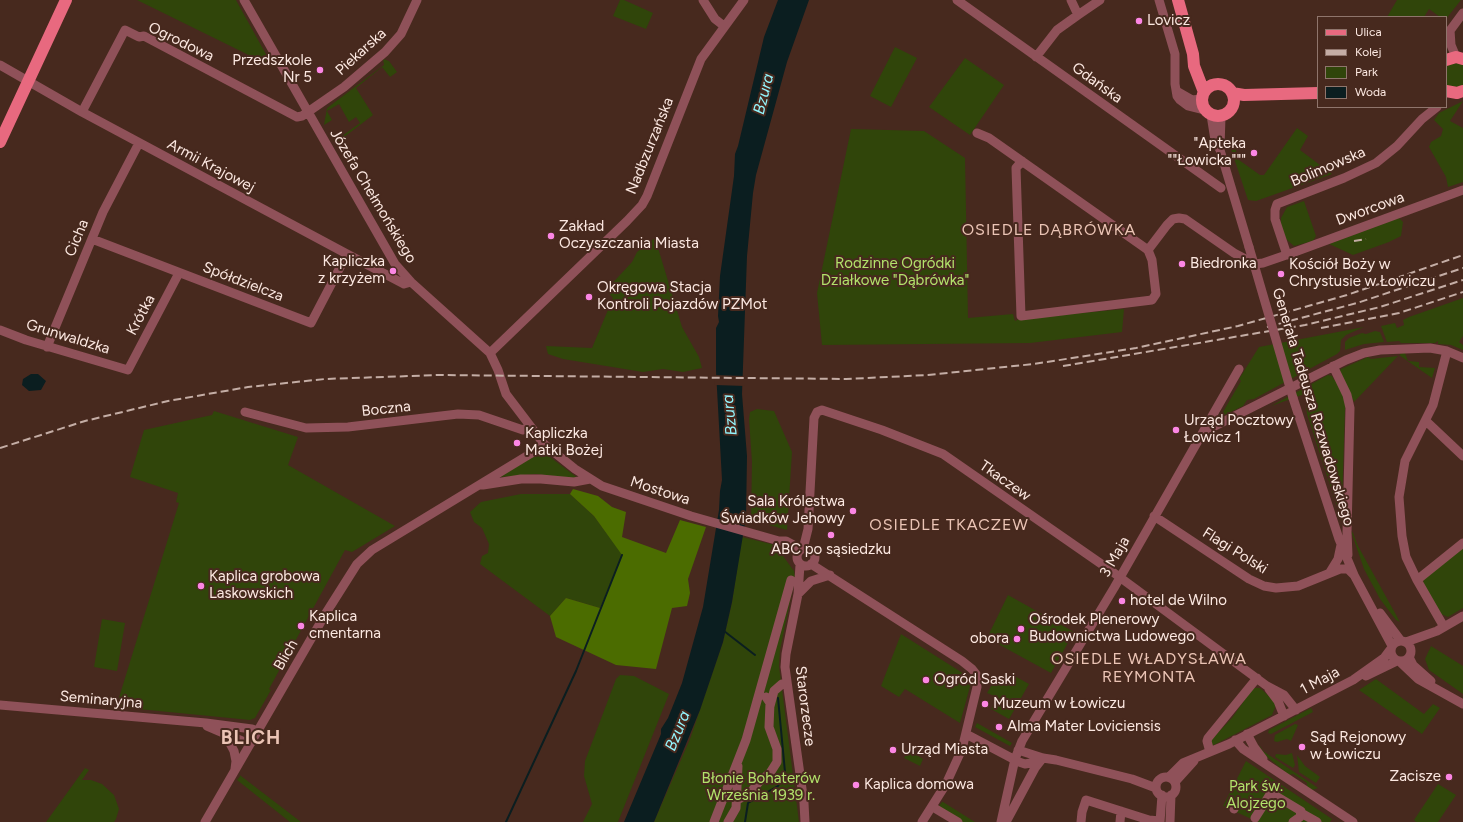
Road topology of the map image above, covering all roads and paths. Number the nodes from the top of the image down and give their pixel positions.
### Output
1 (66, 0) edge
2 (244, 0) edge
3 (417, 0) edge
4 (703, 0) edge
5 (744, 0) edge
6 (957, 0) edge
7 (1071, 0) edge
8 (1100, 0) edge
9 (1159, 0) edge
10 (1178, 0) edge
11 (1463, 13) edge
12 (1078, 14) junction
13 (724, 26) junction
14 (1448, 33) edge
15 (1193, 54) junction
16 (1036, 57) junction
17 (1455, 59) edge
18 (0, 65) edge
19 (28, 81) junction
20 (1215, 84) junction
21 (1232, 93) junction
22 (1317, 93) edge
23 (1300, 94) junction
24 (1208, 106) junction
25 (1233, 107) junction
26 (1429, 108) edge
27 (1436, 108) edge
28 (82, 112) junction
29 (307, 112) junction
30 (1422, 119) junction
31 (977, 133) dead end
32 (0, 142) edge
33 (139, 143) junction
34 (1022, 161) junction
35 (1221, 188) dead end
36 (1463, 190) edge
37 (92, 239) junction
38 (1148, 250) junction
39 (347, 254) junction
40 (1287, 255) junction
41 (179, 273) junction
42 (411, 282) junction
43 (0, 330) edge
44 (46, 346) junction
45 (1447, 351) junction
46 (490, 353) junction
47 (1463, 358) edge
48 (1333, 366) junction
49 (1239, 368) dead end
50 (128, 370) joint
51 (245, 412) dead end
52 (1426, 421) junction
53 (529, 426) junction
54 (1203, 432) junction
55 (544, 444) junction
56 (1463, 456) edge
57 (495, 479) junction
58 (590, 479) junction
59 (1154, 516) junction
60 (1463, 543) edge
61 (1341, 545) junction
62 (803, 551) junction
63 (808, 563) junction
64 (1349, 563) junction
65 (1329, 573) junction
66 (830, 575) junction
67 (1354, 575) junction
68 (1120, 577) junction
69 (791, 580) dead end
70 (1417, 580) junction
71 (798, 594) junction
72 (1368, 600) junction
73 (1462, 618) edge
74 (1441, 629) junction
75 (1403, 641) junction
76 (1391, 648) junction
77 (1410, 654) junction
78 (1398, 661) junction
79 (1357, 677) junction
80 (1257, 678) junction
81 (782, 684) dead end
82 (1267, 686) junction
83 (1443, 691) junction
84 (766, 697) dead end
85 (1463, 704) edge
86 (0, 705) edge
87 (770, 706) junction
88 (1296, 710) junction
89 (1284, 716) junction
90 (200, 724) junction
91 (258, 731) junction
92 (226, 734) junction
93 (966, 734) junction
94 (1248, 734) junction
95 (1235, 740) junction
96 (251, 743) junction
97 (1018, 750) junction
98 (1210, 752) junction
99 (1043, 758) junction
100 (1015, 759) junction
101 (738, 763) junction
102 (1266, 764) junction
103 (234, 772) junction
104 (1172, 780) junction
105 (1162, 790) junction
106 (737, 800) junction
107 (936, 809) dead end
108 (1121, 811) junction
109 (1297, 817) edge
110 (1255, 818) dead end
111 (1160, 821) edge
112 (205, 822) edge
113 (714, 822) edge
114 (728, 822) edge
115 (805, 822) edge
116 (922, 822) edge
117 (958, 822) edge
118 (1002, 822) edge
119 (1006, 822) edge
120 (1081, 822) edge
121 (1120, 822) edge
122 (1170, 822) edge
123 (1317, 822) edge
124 (1353, 822) edge

1 - 19 main road
2 - 29 street, Józefa Chełmońskiego
3 - 29 street, Piekarska
4 - 13 street
5 - 13 street, Nadbzurzańska
6 - 16 street, Gdańska
7 - 12 street
8 - 12 street
9 - 24 street
10 - 15 main road
11 - 14 street
12 - 16 street
13 - 46 street, Nadbzurzańska
14 - 17 street
15 - 20 main road
15 - 24 main road
16 - 35 street, Gdańska
18 - 19 street, Armii Krajowej
19 - 28 street, Armii Krajowej
19 - 32 main road
20 - 21 main road
20 - 24 main road
21 - 23 main road
21 - 25 main road
22 - 23 main road
23 - 25 main road
24 - 25 main road
24 - 61 street, Generała Tadeusza Rozwadowskiego, bridge
26 - 30 street, Bolimowska
27 - 30 street, Bolimowska
28 - 29 street, Ogrodowa
28 - 33 street, Armii Krajowej
29 - 42 street, Józefa Chełmońskiego
30 - 40 street, Bolimowska
31 - 34 street
33 - 37 street, Cicha
33 - 39 street, Armii Krajowej
34 - 38 street
34 - 38 street
36 - 40 street, Dworcowa
37 - 41 street, Spółdzielcza
37 - 44 street, Cicha
38 - 40 street, Dworcowa
39 - 41 street, Spółdzielcza
39 - 42 street, Armii Krajowej
41 - 50 street, Krótka
42 - 46 street, Józefa Chełmońskiego
43 - 44 street, Grunwaldzka
44 - 50 street, Grunwaldzka
45 - 47 street
45 - 48 street
45 - 52 street
46 - 53 street, Józefa Chełmońskiego
48 - 54 street
48 - 64 street
49 - 54 street, 3 Maja
51 - 53 street, Boczna
52 - 56 street
52 - 70 street
53 - 55 street, Józefa Chełmońskiego
54 - 59 street, 3 Maja
55 - 57 street, Blich
55 - 58 street, Mostowa
57 - 58 street, Blich
57 - 91 street, Blich
58 - 62 street, Mostowa
59 - 65 street, Flagi Polski
59 - 68 street, 3 Maja
60 - 70 street
61 - 64 street, Generała Tadeusza Rozwadowskiego
61 - 65 street
62 - 63 street
62 - 63 street
62 - 68 street, Tkaczew
63 - 66 street
63 - 71 street, Starorzecze
64 - 67 street, Generała Tadeusza Rozwadowskiego
65 - 67 street, Flagi Polski
66 - 71 street
66 - 93 street
67 - 72 street, Generała Tadeusza Rozwadowskiego
68 - 80 street, Tkaczew
68 - 97 street, 3 Maja
69 - 101 street
70 - 74 street
71 - 115 street, Starorzecze
72 - 75 street, Generała Tadeusza Rozwadowskiego
72 - 76 street, Generała Tadeusza Rozwadowskiego
73 - 74 street
74 - 75 street
74 - 77 street
75 - 76 street
75 - 77 street
76 - 78 street
76 - 79 street, 1 Maja
77 - 78 street
77 - 83 street
78 - 79 street, 1 Maja
78 - 83 street
79 - 88 street, 1 Maja
80 - 82 street, Tkaczew
80 - 98 street
81 - 87 street
82 - 88 street
82 - 89 street
83 - 85 street
84 - 87 street
86 - 90 street, Seminaryjna
87 - 106 street
88 - 89 street, 1 Maja
89 - 94 street, 1 Maja
90 - 91 street, Seminaryjna
90 - 92 street, Seminaryjna
91 - 96 street, Blich
92 - 96 street, Seminaryjna
92 - 103 street
93 - 100 street
93 - 116 street
94 - 95 street, 1 Maja
94 - 102 street
95 - 98 street, 1 Maja
95 - 102 street
96 - 103 street, Blich
97 - 99 street
97 - 100 street, 3 Maja
98 - 104 street, 1 Maja
99 - 100 street
99 - 105 street
99 - 119 street
100 - 118 street, 3 Maja
101 - 106 street
101 - 113 street
102 - 124 street
103 - 112 street, Blich
104 - 105 street
104 - 105 street
105 - 111 street
105 - 122 street
106 - 114 street
107 - 117 street
108 - 111 street
108 - 120 street
108 - 121 street
109 - 110 street
109 - 123 street

